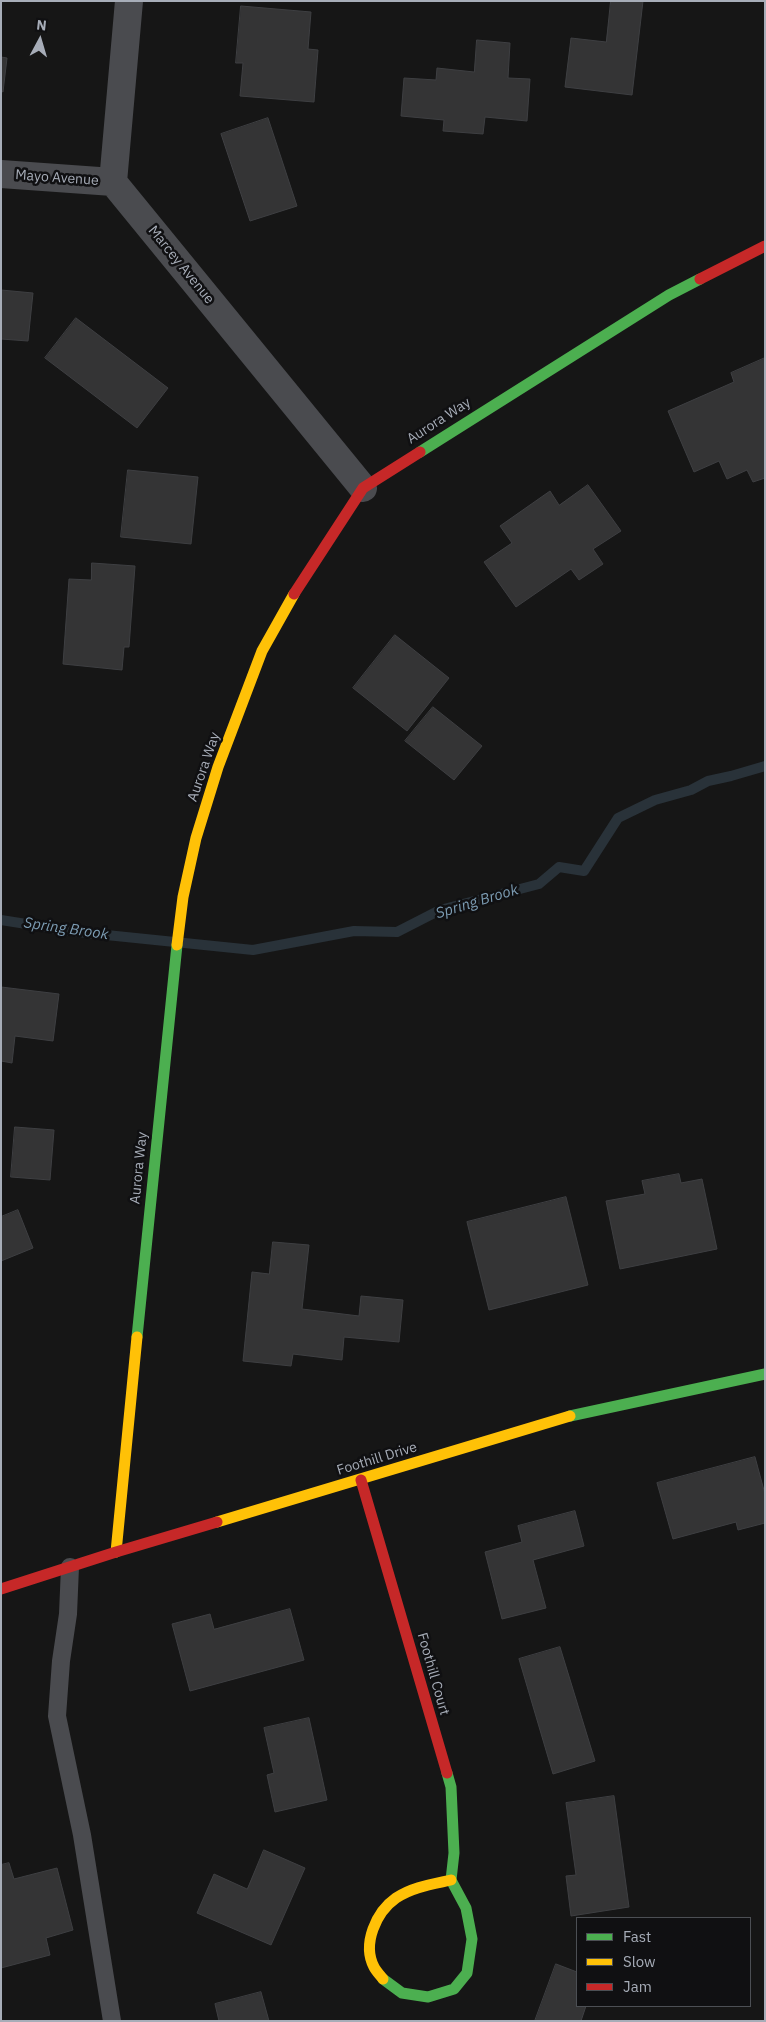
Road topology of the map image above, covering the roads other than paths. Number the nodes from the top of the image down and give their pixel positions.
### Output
1 (128, 1) edge
2 (1, 174) edge
3 (113, 182) junction
4 (765, 246) edge
5 (363, 488) junction
6 (765, 1374) edge
7 (361, 1480) junction
8 (116, 1552) junction
9 (70, 1567) junction
10 (1, 1589) edge
11 (451, 1880) junction
12 (112, 2021) edge

1 - 3 street
2 - 3 street, Mayo Avenue
3 - 5 street, Marcey Avenue
4 - 5 street, Aurora Way
5 - 8 street, Aurora Way
6 - 7 street, Foothill Drive
7 - 8 street, Foothill Drive
7 - 11 street, Foothill Court
8 - 9 street, Foothill Drive
9 - 10 street, Foothill Drive
9 - 12 lane
11 - 11 street

